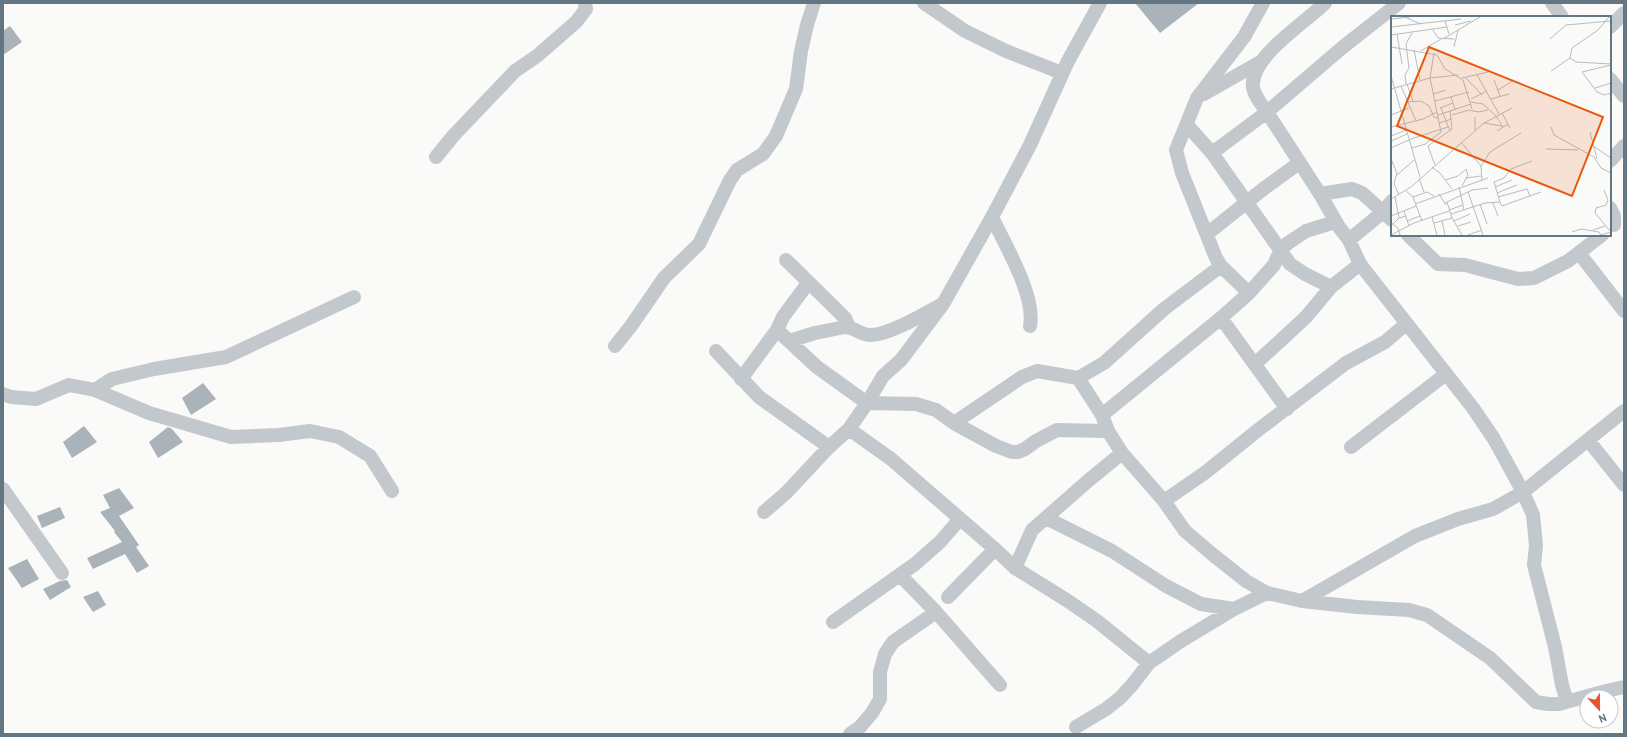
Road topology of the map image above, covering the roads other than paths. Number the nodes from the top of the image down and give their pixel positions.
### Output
1 (585, 3) edge
2 (814, 3) edge
3 (924, 3) edge
4 (1100, 3) edge
5 (1263, 3) edge
6 (1325, 3) edge
7 (1399, 3) edge
8 (1552, 3) edge
9 (1624, 14) edge
10 (1561, 16) edge
11 (1611, 26) edge
12 (1262, 61) junction
13 (1062, 73) junction
14 (1611, 79) edge
15 (1624, 96) edge
16 (1197, 98) junction
17 (1267, 112) junction
18 (1187, 125) junction
19 (1624, 146) edge
20 (1212, 152) junction
21 (436, 157) dead end
22 (1611, 161) edge
23 (1299, 163) junction
24 (1320, 194) junction
25 (1247, 202) junction
26 (1611, 210) edge
27 (1389, 211) edge
28 (992, 217) junction
29 (1335, 222) junction
30 (1616, 228) edge
31 (1207, 234) junction
32 (1409, 236) edge
33 (1601, 236) edge
34 (1349, 240) junction
35 (1280, 251) junction
36 (1579, 253) junction
37 (786, 260) dead end
38 (1360, 264) junction
39 (1221, 266) junction
40 (808, 282) junction
41 (1331, 287) junction
42 (1249, 293) junction
43 (354, 297) dead end
44 (943, 304) junction
45 (1624, 311) edge
46 (1221, 318) junction
47 (1406, 324) junction
48 (1030, 326) dead end
49 (849, 327) junction
50 (777, 330) junction
51 (789, 341) junction
52 (614, 346) dead end
53 (716, 351) dead end
54 (1255, 364) junction
55 (1446, 374) junction
56 (1078, 378) junction
57 (740, 379) junction
58 (95, 390) junction
59 (3, 394) edge
60 (867, 403) junction
61 (1287, 409) junction
62 (1624, 411) edge
63 (1102, 415) junction
64 (954, 423) junction
65 (849, 429) junction
66 (1108, 431) junction
67 (1588, 440) junction
68 (829, 447) junction
69 (1350, 447) dead end
70 (1122, 453) junction
71 (1624, 485) edge
72 (3, 489) edge
73 (392, 492) dead end
74 (1523, 492) junction
75 (1164, 501) junction
76 (764, 512) dead end
77 (1046, 518) junction
78 (960, 519) junction
79 (995, 549) junction
80 (1015, 568) junction
81 (62, 574) dead end
82 (900, 575) junction
83 (1267, 593) junction
84 (948, 597) dead end
85 (1302, 601) junction
86 (1234, 609) junction
87 (936, 612) junction
88 (833, 622) dead end
89 (1149, 663) junction
90 (1000, 685) dead end
91 (1624, 687) edge
92 (1567, 701) junction
93 (1076, 727) dead end
94 (850, 734) edge

1 - 21 street
2 - 52 street
3 - 13 street
4 - 13 street
5 - 16 street
6 - 12 street
7 - 17 street
8 - 10 street
9 - 11 street
12 - 16 street
12 - 17 street
13 - 28 street
14 - 15 street
16 - 18 street
17 - 20 street
17 - 23 street
18 - 20 street
18 - 31 street
19 - 22 street
20 - 25 street
23 - 24 street
23 - 25 street
24 - 27 street
24 - 29 street
25 - 31 street
25 - 35 street
26 - 30 street
27 - 34 street
28 - 44 street
28 - 48 street
29 - 34 street
29 - 35 street
31 - 39 street
32 - 36 street
33 - 36 street
34 - 38 street
35 - 41 street
35 - 42 street
36 - 45 street
37 - 40 street
38 - 41 street
38 - 47 street
39 - 42 street
39 - 56 street
40 - 49 street
40 - 50 street
41 - 54 street
42 - 46 street
43 - 58 street
44 - 49 street
44 - 60 street
46 - 54 street
46 - 63 street
47 - 55 street
47 - 61 street
49 - 51 street
50 - 51 street
50 - 57 street
51 - 60 street
53 - 57 street
54 - 61 street
55 - 69 street
55 - 74 street
56 - 63 street
56 - 64 street
57 - 68 street
58 - 59 street
58 - 73 street
60 - 64 street
60 - 65 street
61 - 75 street
62 - 67 street
63 - 66 street
64 - 66 street
65 - 68 street
65 - 78 street
66 - 70 street
67 - 71 street
67 - 74 street
68 - 76 street
70 - 75 street
70 - 77 street
72 - 81 street
74 - 85 street
74 - 92 street
75 - 83 street
77 - 80 street
77 - 86 street
78 - 79 street
78 - 82 street
79 - 80 street
79 - 84 street
80 - 89 street
82 - 87 street
82 - 88 street
83 - 85 street
83 - 86 street
85 - 92 street
86 - 89 street
87 - 90 street
87 - 94 street
89 - 93 street
91 - 92 street

